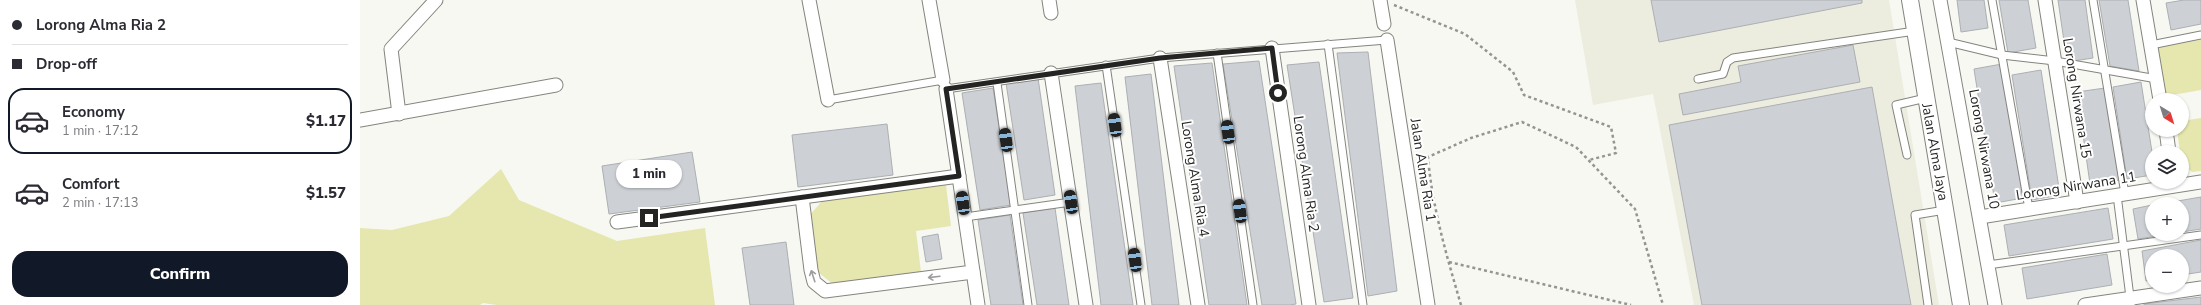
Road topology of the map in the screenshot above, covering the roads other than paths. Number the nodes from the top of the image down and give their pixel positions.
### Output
1 (436, 0) edge
2 (809, 0) edge
3 (928, 0) edge
4 (1380, 0) edge
5 (1910, 0) edge
6 (1940, 0) edge
7 (1992, 0) edge
8 (2045, 0) edge
9 (2093, 0) edge
10 (2143, 0) edge
11 (1384, 24) dead end
12 (1915, 30) junction
13 (2201, 35) edge
14 (1387, 40) joint
15 (1948, 42) junction
16 (1328, 44) junction
17 (2150, 45) junction
18 (1272, 48) junction
19 (1217, 53) junction
20 (2002, 55) junction
21 (1160, 58) junction
22 (2055, 61) junction
23 (1106, 66) junction
24 (2105, 71) junction
25 (1051, 73) junction
26 (1698, 79) dead end
27 (2156, 79) junction
28 (997, 83) junction
29 (556, 85) dead end
30 (944, 85) junction
31 (2159, 93) edge
32 (1926, 98) junction
33 (828, 100) joint
34 (399, 114) junction
35 (360, 120) edge
36 (1907, 155) dead end
37 (959, 176) junction
38 (2201, 182) edge
39 (2189, 183) edge
40 (2150, 189) edge
41 (2121, 195) junction
42 (802, 197) junction
43 (1071, 202) junction
44 (2077, 202) junction
45 (2029, 209) junction
46 (1016, 210) junction
47 (1945, 210) junction
48 (965, 217) junction
49 (1980, 217) junction
50 (617, 222) dead end
51 (2201, 235) edge
52 (2124, 246) junction
53 (1988, 265) junction
54 (973, 272) junction
55 (2201, 288) edge
56 (2131, 302) edge
57 (978, 305) edge
58 (1028, 305) edge
59 (1086, 305) edge
60 (1141, 305) edge
61 (1198, 305) edge
62 (1253, 305) edge
63 (1309, 305) edge
64 (1363, 305) edge
65 (1428, 305) edge
66 (1928, 305) edge
67 (1961, 305) edge
68 (1995, 305) edge
69 (2085, 305) edge

1 - 34 street
2 - 33 street
3 - 30 street
4 - 11 street
5 - 12 street, Jalan Alma Jaya
6 - 15 street, Lorong Nirwana 10
7 - 20 lane
8 - 22 street, Lorong Nirwana 15
9 - 24 lane
10 - 17 street
12 - 26 lane
12 - 32 street, Jalan Alma Jaya
13 - 17 lane
14 - 16 lane
14 - 65 street, Jalan Alma Ria 1
15 - 20 lane
15 - 49 street, Lorong Nirwana 10
16 - 18 lane
16 - 64 lane
17 - 27 street
18 - 19 lane
18 - 63 street, Lorong Alma Ria 2
19 - 21 lane
19 - 62 lane
20 - 22 lane
20 - 45 lane
21 - 23 lane
21 - 61 street, Lorong Alma Ria 4
22 - 24 lane
22 - 44 street, Lorong Nirwana 15
23 - 25 lane
23 - 60 lane
24 - 27 lane
24 - 41 lane
25 - 28 lane
25 - 43 street
27 - 31 street
28 - 30 lane
28 - 46 lane
29 - 34 street
30 - 33 lane
30 - 37 street
32 - 36 lane
32 - 47 street, Jalan Alma Jaya
34 - 35 street
37 - 42 street
37 - 48 street
38 - 39 street, Lorong Nirwana 11
40 - 41 street, Lorong Nirwana 11
41 - 44 street, Lorong Nirwana 11
41 - 52 lane
42 - 50 street
54 -> 42 street
43 - 46 lane
43 - 59 street
44 - 45 street, Lorong Nirwana 11
45 - 49 street, Lorong Nirwana 11
46 - 48 lane
46 - 58 lane
47 - 66 lane
47 - 67 street, Jalan Alma Jaya
48 - 54 street
49 - 53 street, Lorong Nirwana 10
51 - 52 lane
52 - 53 lane
52 - 56 lane
53 - 68 street, Lorong Nirwana 10
54 - 57 street
55 - 56 street
56 - 69 street

